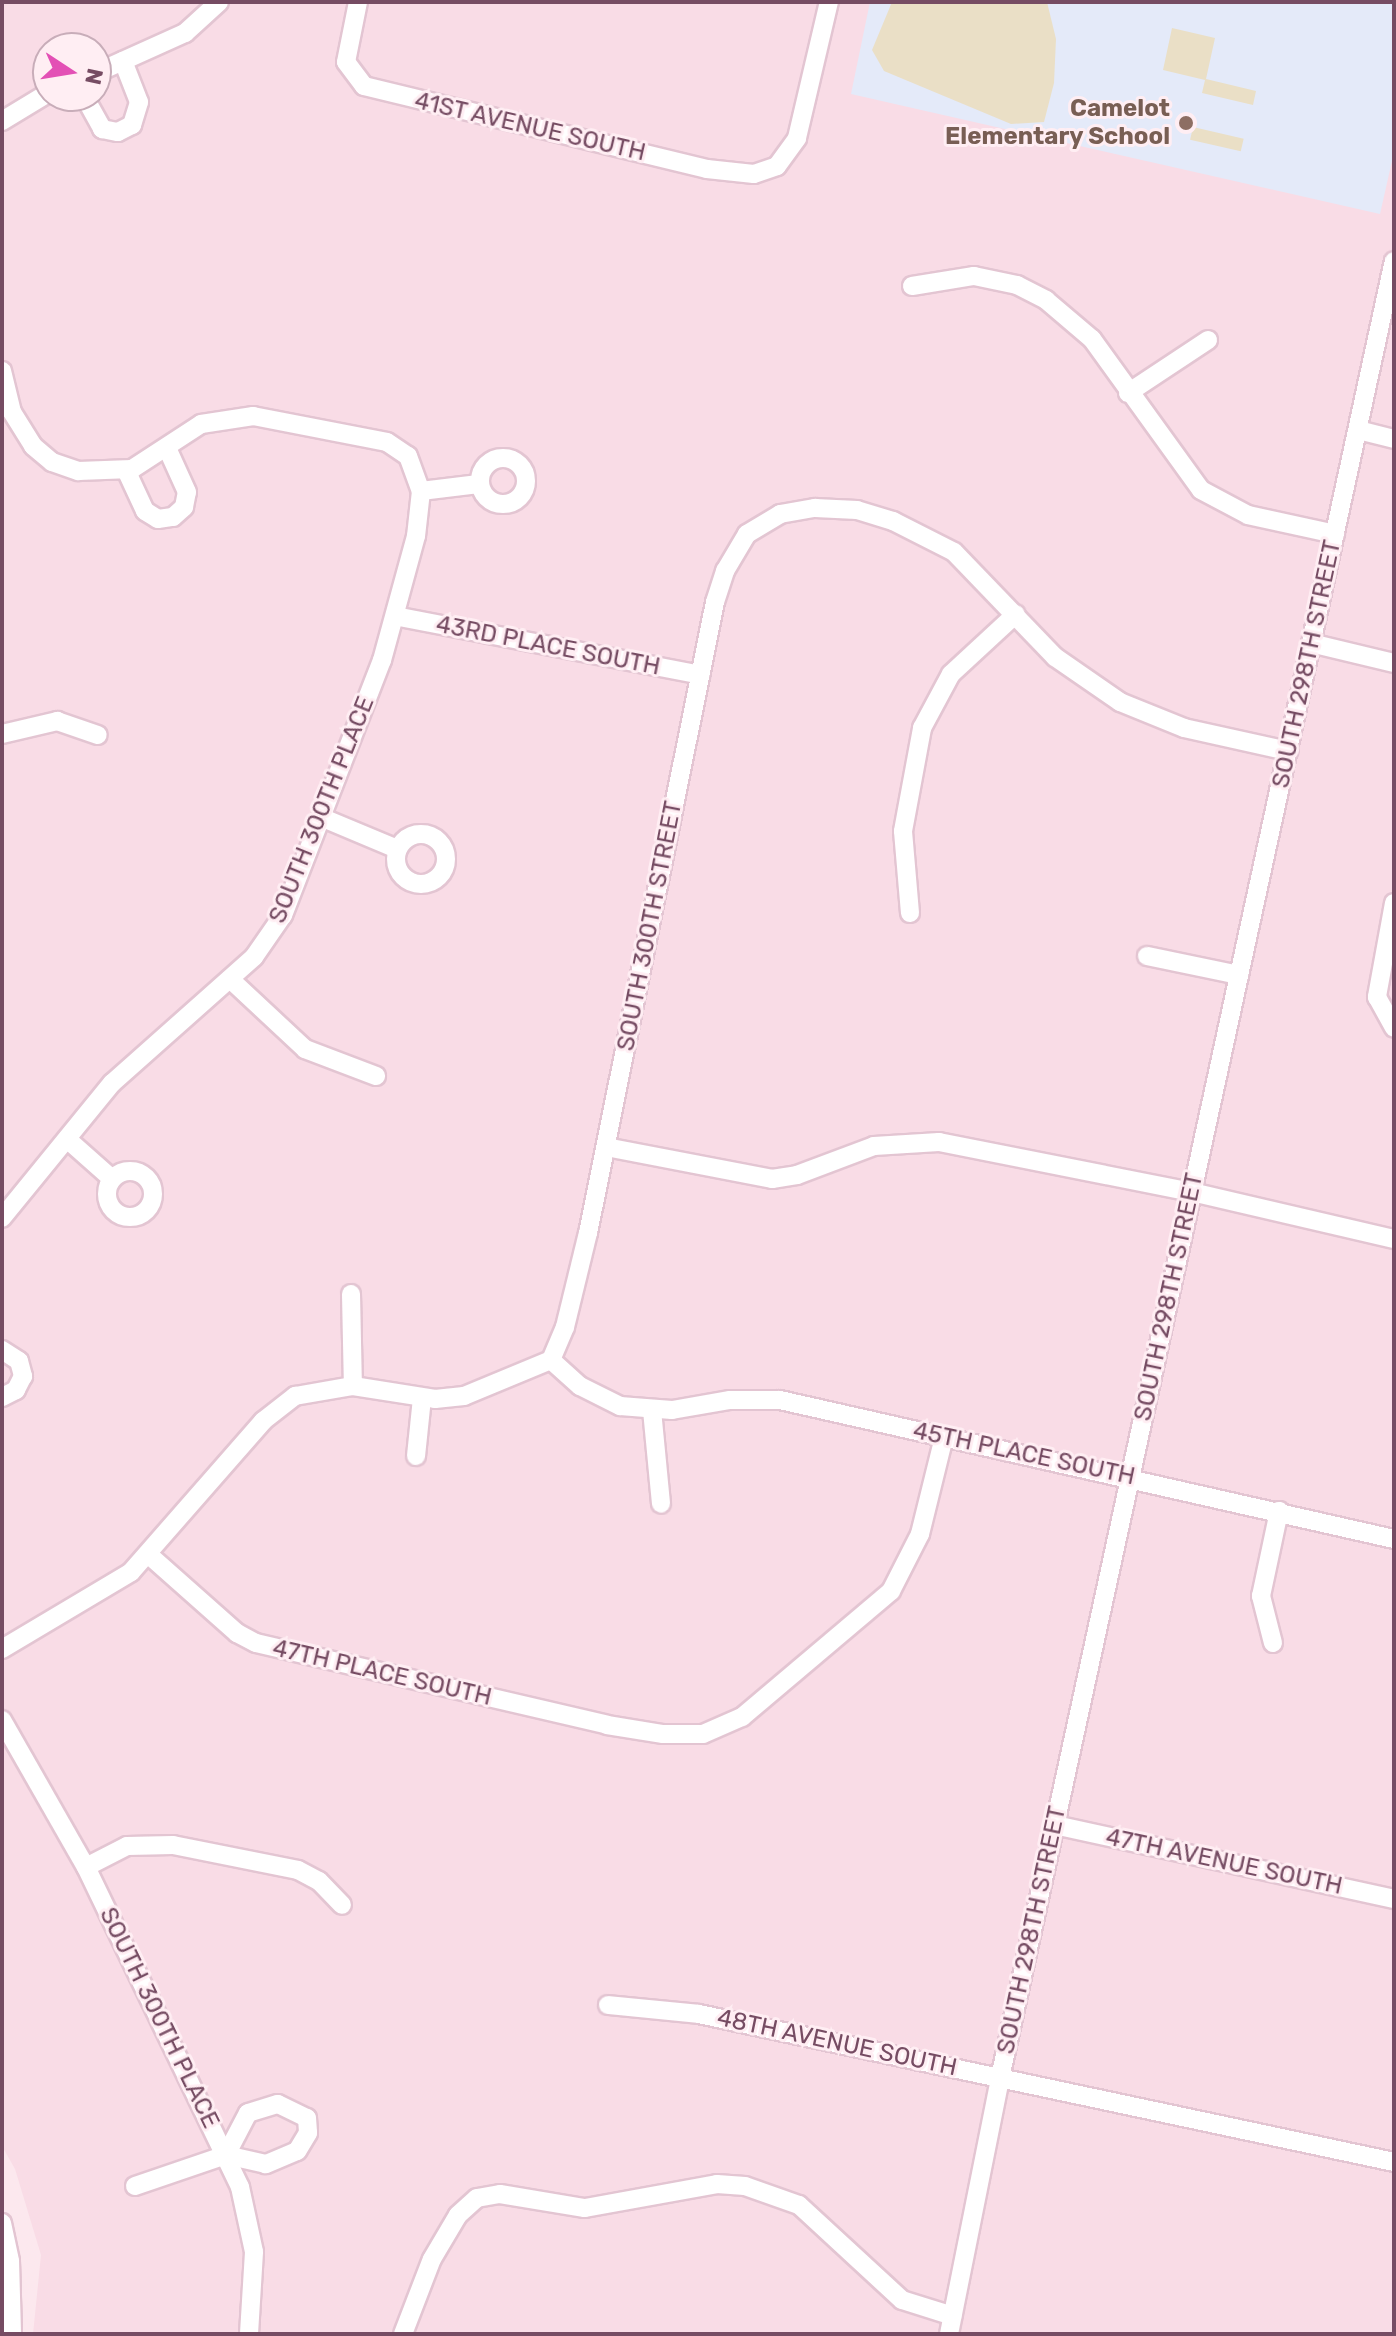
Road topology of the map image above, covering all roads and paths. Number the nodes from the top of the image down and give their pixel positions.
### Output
1 (219, 2) edge
2 (358, 2) edge
3 (829, 2) edge
4 (123, 61) junction
5 (112, 66) edge
6 (32, 103) edge
7 (93, 112) edge
8 (2, 121) edge
9 (1394, 261) edge
10 (912, 286) dead end
11 (1208, 340) dead end
12 (2, 371) edge
13 (1128, 393) junction
14 (1358, 430) junction
15 (1394, 439) edge
16 (167, 448) junction
17 (126, 470) junction
18 (479, 484) dead end
19 (421, 491) junction
20 (1335, 534) junction
21 (1016, 614) junction
22 (395, 616) junction
23 (1311, 643) junction
24 (1394, 663) edge
25 (700, 675) junction
26 (2, 734) edge
27 (98, 735) dead end
28 (1288, 751) junction
29 (323, 818) junction
30 (397, 849) dead end
31 (1394, 903) edge
32 (910, 913) dead end
33 (1147, 956) dead end
34 (1239, 975) junction
35 (230, 979) junction
36 (1392, 1026) edge
37 (376, 1076) dead end
38 (67, 1139) junction
39 (606, 1147) junction
40 (112, 1179) dead end
41 (1192, 1192) junction
42 (2, 1218) edge
43 (1394, 1239) edge
44 (351, 1294) dead end
45 (2, 1350) edge
46 (551, 1360) junction
47 (353, 1386) junction
48 (2, 1397) edge
49 (422, 1398) junction
50 (652, 1410) junction
51 (944, 1437) junction
52 (416, 1456) dead end
53 (1130, 1476) junction
54 (661, 1504) dead end
55 (1279, 1511) junction
56 (1394, 1539) edge
57 (149, 1555) junction
58 (1273, 1643) dead end
59 (2, 1649) edge
60 (2, 1720) edge
61 (1055, 1825) junction
62 (86, 1867) junction
63 (1394, 1899) edge
64 (342, 1905) dead end
65 (608, 2005) dead end
66 (1000, 2078) junction
67 (226, 2155) junction
68 (1394, 2162) edge
69 (135, 2186) dead end
70 (2, 2223) edge
71 (951, 2325) edge
72 (12, 2334) edge
73 (249, 2334) edge
74 (403, 2334) edge

1 - 4 street
2 - 3 street, 41ST AVENUE SOUTH
4 - 5 street
4 - 7 street
6 - 8 street
9 - 14 street, SOUTH 298TH STREET
10 - 13 street
11 - 13 street
12 - 17 street
13 - 20 street
14 - 15 street
14 - 20 street, SOUTH 298TH STREET
16 - 17 street
16 - 17 street
16 - 19 street
18 - 19 street
19 - 22 street, SOUTH 300TH PLACE
20 - 23 street, SOUTH 298TH STREET
21 - 25 street, SOUTH 300TH STREET
21 - 28 street
21 - 32 street
22 - 25 street, 43RD PLACE SOUTH
22 - 29 street, SOUTH 300TH PLACE
23 - 24 street
23 - 28 street, SOUTH 298TH STREET
25 - 39 street, SOUTH 300TH STREET
26 - 27 street
28 - 34 street, SOUTH 298TH STREET
29 - 30 street
29 - 35 street, SOUTH 300TH PLACE
31 - 36 street
33 - 34 street
34 - 41 street, SOUTH 298TH STREET
35 - 37 street
35 - 38 street, SOUTH 300TH PLACE
38 - 40 street
38 - 42 street, SOUTH 300TH PLACE
39 - 41 street
39 - 46 street, SOUTH 300TH STREET
41 - 43 street
41 - 53 street, SOUTH 298TH STREET
44 - 47 street
45 - 48 street
46 - 49 street
46 - 50 street, 45TH PLACE SOUTH
47 - 49 street
47 - 57 street
49 - 52 street
50 - 51 street, 45TH PLACE SOUTH
50 - 54 street
51 - 53 street, 45TH PLACE SOUTH
51 - 57 street, 47TH PLACE SOUTH
53 - 55 street, 45TH PLACE SOUTH
53 - 61 street, SOUTH 298TH STREET
55 - 56 street, 45TH PLACE SOUTH
55 - 58 street
57 - 59 street
60 - 62 street, SOUTH 300TH PLACE
61 - 63 street, 47TH AVENUE SOUTH
61 - 66 street, SOUTH 298TH STREET
62 - 64 street
62 - 67 street, SOUTH 300TH PLACE
65 - 66 street, 48TH AVENUE SOUTH
66 - 68 street, 48TH AVENUE SOUTH
66 - 71 street, SOUTH 298TH STREET
67 - 69 street
67 - 73 street, SOUTH 300TH PLACE
70 - 72 street
71 - 74 street

